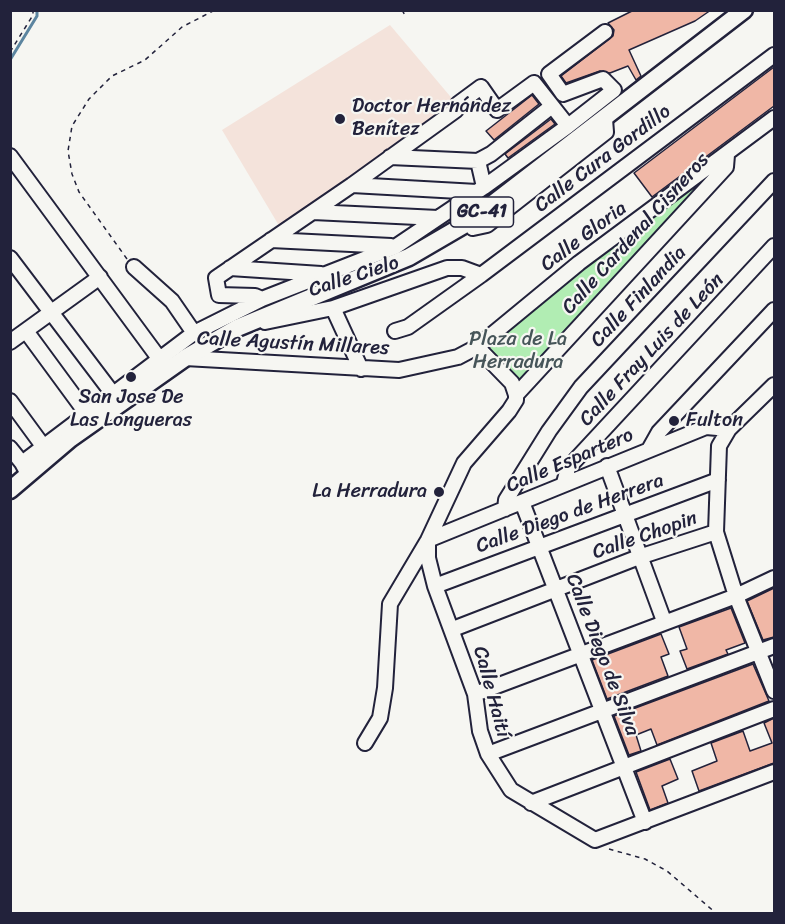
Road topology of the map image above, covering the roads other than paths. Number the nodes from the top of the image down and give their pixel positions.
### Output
1 (744, 10) edge
2 (605, 32) dead end
3 (774, 55) edge
4 (552, 106) junction
5 (774, 118) edge
6 (568, 126) junction
7 (727, 155) junction
8 (10, 156) edge
9 (390, 157) junction
10 (478, 161) junction
11 (774, 181) edge
12 (352, 185) junction
13 (480, 189) junction
14 (313, 212) junction
15 (438, 218) junction
16 (271, 240) junction
17 (774, 246) edge
18 (395, 247) junction
19 (10, 258) edge
20 (134, 267) road end
21 (230, 268) junction
22 (326, 274) junction
23 (481, 275) junction
24 (100, 277) junction
25 (262, 299) junction
26 (333, 308) junction
27 (774, 309) edge
28 (51, 313) junction
29 (237, 328) junction
30 (26, 331) junction
31 (395, 331) dead end
32 (194, 333) junction
33 (10, 342) edge
34 (477, 347) junction
35 (185, 358) junction
36 (164, 365) junction
37 (361, 369) junction
38 (774, 385) edge
39 (113, 394) junction
40 (516, 395) junction
41 (10, 401) edge
42 (87, 414) junction
43 (729, 429) junction
44 (44, 446) junction
45 (10, 448) edge
46 (650, 448) junction
47 (607, 466) junction
48 (25, 468) junction
49 (718, 480) junction
50 (564, 483) junction
51 (10, 490) edge
52 (10, 498) edge
53 (522, 502) junction
54 (505, 509) junction
55 (624, 515) junction
56 (716, 532) junction
57 (428, 540) junction
58 (540, 546) junction
59 (639, 557) junction
60 (774, 578) edge
61 (435, 586) junction
62 (556, 588) junction
63 (736, 596) junction
64 (664, 621) junction
65 (453, 629) junction
66 (774, 646) edge
67 (758, 652) junction
68 (582, 654) junction
69 (774, 691) edge
70 (476, 694) junction
71 (774, 709) edge
72 (603, 711) junction
73 (365, 743) dead end
74 (488, 754) junction
75 (624, 767) junction
76 (774, 772) edge
77 (531, 803) junction
78 (645, 822) junction

1 - 29 main road, GC-41
2 - 6 street
3 - 23 street, Calle Cura Gordillo
4 - 6 street
4 - 9 street
4 - 10 street
5 - 7 street, Calle Gloria
6 - 13 street
7 - 34 street, Calle Gloria
7 - 40 street, Calle Cardenal Cisneros
8 - 24 street
9 - 10 street
9 - 12 street
10 - 13 street
11 - 54 street, Calle Finlandia
12 - 13 street
12 - 14 street
13 - 15 street
14 - 15 street
14 - 16 street
15 - 18 street
16 - 18 street
16 - 21 street
17 - 50 street, Calle Fray Luis de León
18 - 22 street
19 - 28 street
20 - 32 street
21 - 22 street
21 - 25 street
22 - 25 street
23 - 26 street, Calle Cielo
23 - 31 street, Calle Cura Gordillo
24 - 28 street
24 - 36 street
25 - 32 street
26 - 29 street, Calle Cielo
26 - 37 street
27 - 46 street
28 - 30 street
28 - 39 street
29 - 35 main road, GC-41
30 - 33 street
30 - 42 street
32 - 36 street
34 - 37 street, Calle Agustín Millares
34 - 40 street
35 - 36 main road, GC-41
35 - 37 street, Calle Agustín Millares
36 - 39 street
36 - 48 main road, GC-41
38 - 43 street
39 - 42 street
40 - 57 street, Calle Cardenal Cisneros
41 - 44 street
42 - 44 street
43 - 46 street, Calle Espartero
43 - 49 street
44 - 48 street
45 - 48 street
46 - 47 street, Calle Espartero
47 - 50 street, Calle Espartero
47 - 55 street
48 - 51 main road, GC-41
48 - 52 main road, GC-41
49 - 55 street, Calle Diego de Herrera
49 - 56 street
50 - 53 street, Calle Espartero
53 - 54 street, Calle Espartero
53 - 58 street, Calle Diego de Silva
54 - 57 street, Calle Espartero
55 - 58 street, Calle Diego de Herrera
55 - 59 street
56 - 59 street, Calle Chopin
56 - 63 street
57 - 61 street, Calle Haití
57 - 73 street, Calle Cardenal Cisneros
58 - 61 street, Calle Diego de Herrera
58 - 62 street, Calle Diego de Silva
59 - 62 street, Calle Chopin
59 - 64 street
60 - 63 street
61 - 65 street, Calle Haití
62 - 65 street, Calle Chopin
62 - 68 street, Calle Diego de Silva
63 - 64 street
63 - 67 street
64 - 68 street
65 - 70 street, Calle Haití
66 - 67 street
67 - 69 street
67 - 72 street
68 - 70 street
68 - 72 street, Calle Diego de Silva
70 - 74 street, Calle Haití
71 - 75 street
72 - 74 street
72 - 75 street, Calle Diego de Silva
74 - 77 street, Calle Haití
75 - 77 street
75 - 78 street, Calle Diego de Silva
76 - 78 street
77 - 78 street, Calle Haití

